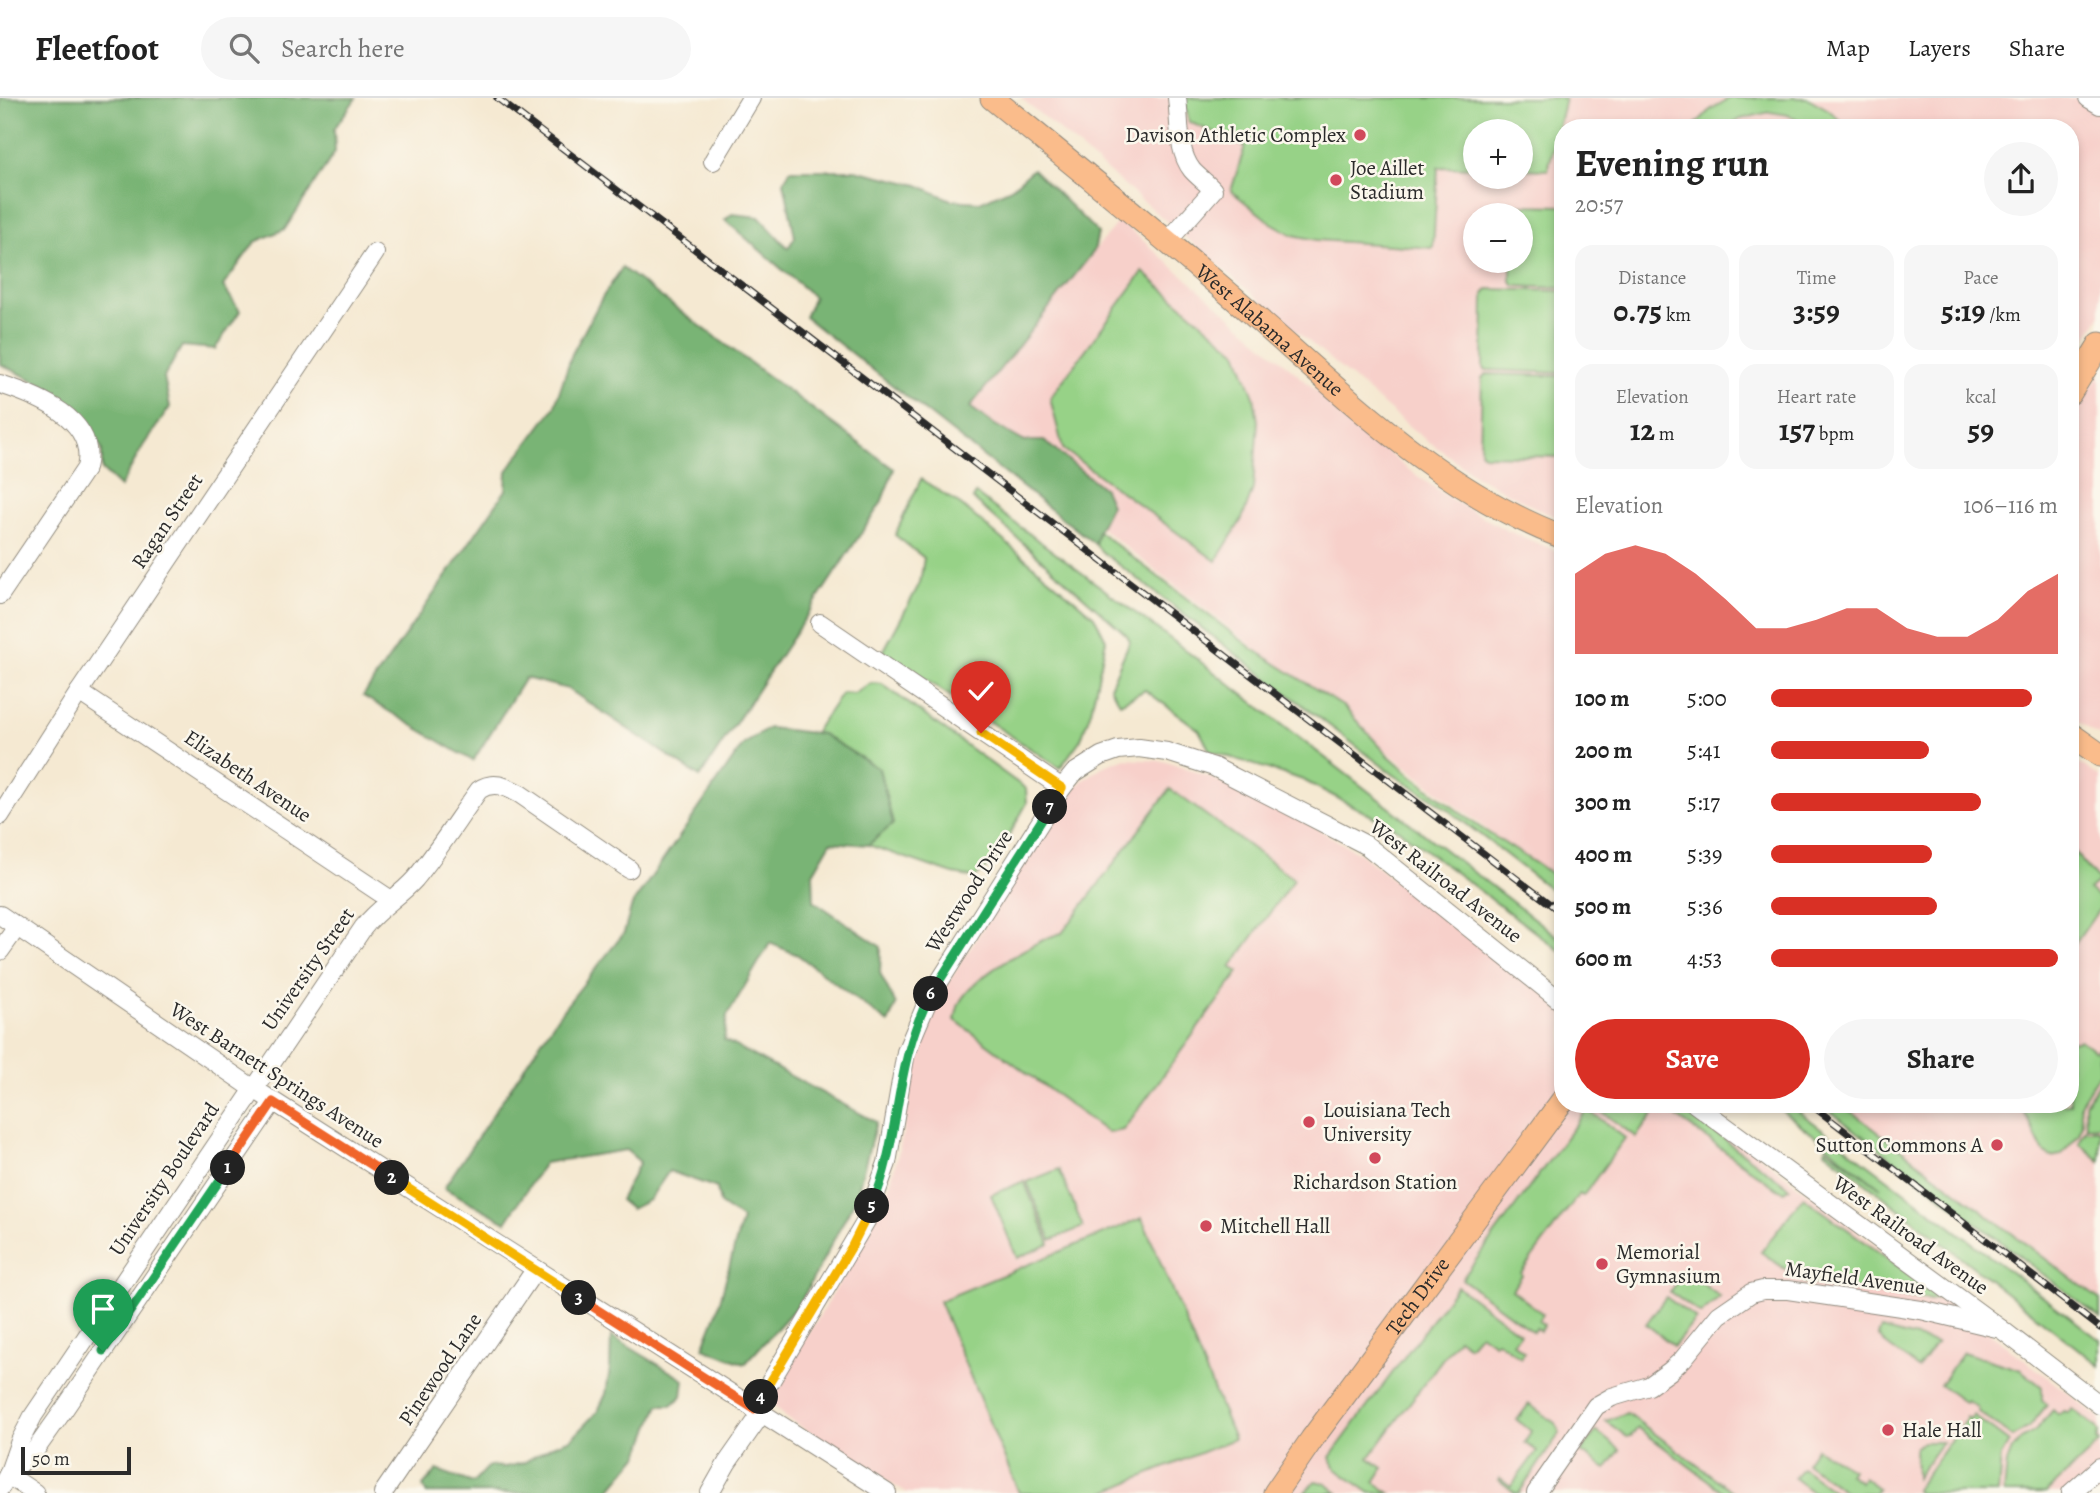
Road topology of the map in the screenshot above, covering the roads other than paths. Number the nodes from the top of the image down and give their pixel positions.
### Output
1 (751, 98) edge
2 (992, 98) edge
3 (1177, 98) edge
4 (2088, 98) edge
5 (2100, 105) edge
6 (713, 162) dead end
7 (1168, 241) junction
8 (375, 253) dead end
9 (2100, 344) edge
10 (2079, 378) edge
11 (0, 384) edge
12 (1554, 533) edge
13 (0, 595) edge
14 (820, 624) dead end
15 (79, 692) junction
16 (2079, 740) edge
17 (1139, 748) joint
18 (2100, 755) edge
19 (1062, 788) junction
20 (0, 816) edge
21 (629, 869) dead end
22 (391, 900) junction
23 (0, 915) edge
24 (17, 927) junction
25 (0, 951) edge
26 (1554, 996) edge
27 (254, 1089) junction
28 (273, 1102) junction
29 (1554, 1112) edge
30 (1707, 1113) edge
31 (535, 1270) junction
32 (2001, 1329) junction
33 (2100, 1405) edge
34 (758, 1411) junction
35 (2100, 1467) edge
36 (4, 1482) edge
37 (35, 1493) edge
38 (383, 1493) edge
39 (710, 1493) edge
40 (887, 1493) edge
41 (1275, 1493) edge
42 (1536, 1493) edge
43 (2071, 1493) edge

1 - 6 street
2 - 7 main road, West Alabama Avenue
3 - 7 street
4 - 5 street
7 - 12 main road, West Alabama Avenue
8 - 15 street, Ragan Street
9 - 10 main road
11 - 13 street
14 - 19 street
15 - 20 street, Ragan Street
15 - 22 street, Elizabeth Avenue
16 - 18 main road
17 - 19 street, Westwood Drive
17 - 26 street, West Railroad Avenue
19 - 34 street, Westwood Drive
21 - 22 street, University Street
22 - 27 street, University Street
23 - 24 street, West Barnett Springs Avenue
24 - 25 street
24 - 27 street, West Barnett Springs Avenue
27 - 28 street, West Barnett Springs Avenue
27 - 36 street, University Boulevard
28 - 31 street, West Barnett Springs Avenue
28 - 36 street
29 - 41 main road, Tech Drive
30 - 32 street, West Railroad Avenue
31 - 34 street, West Barnett Springs Avenue
31 - 38 street, Pinewood Lane
32 - 33 street, West Railroad Avenue
32 - 42 street, Mayfield Avenue
34 - 39 street, Westwood Drive
34 - 40 street, West Barnett Springs Avenue
35 - 43 street
36 - 37 street

